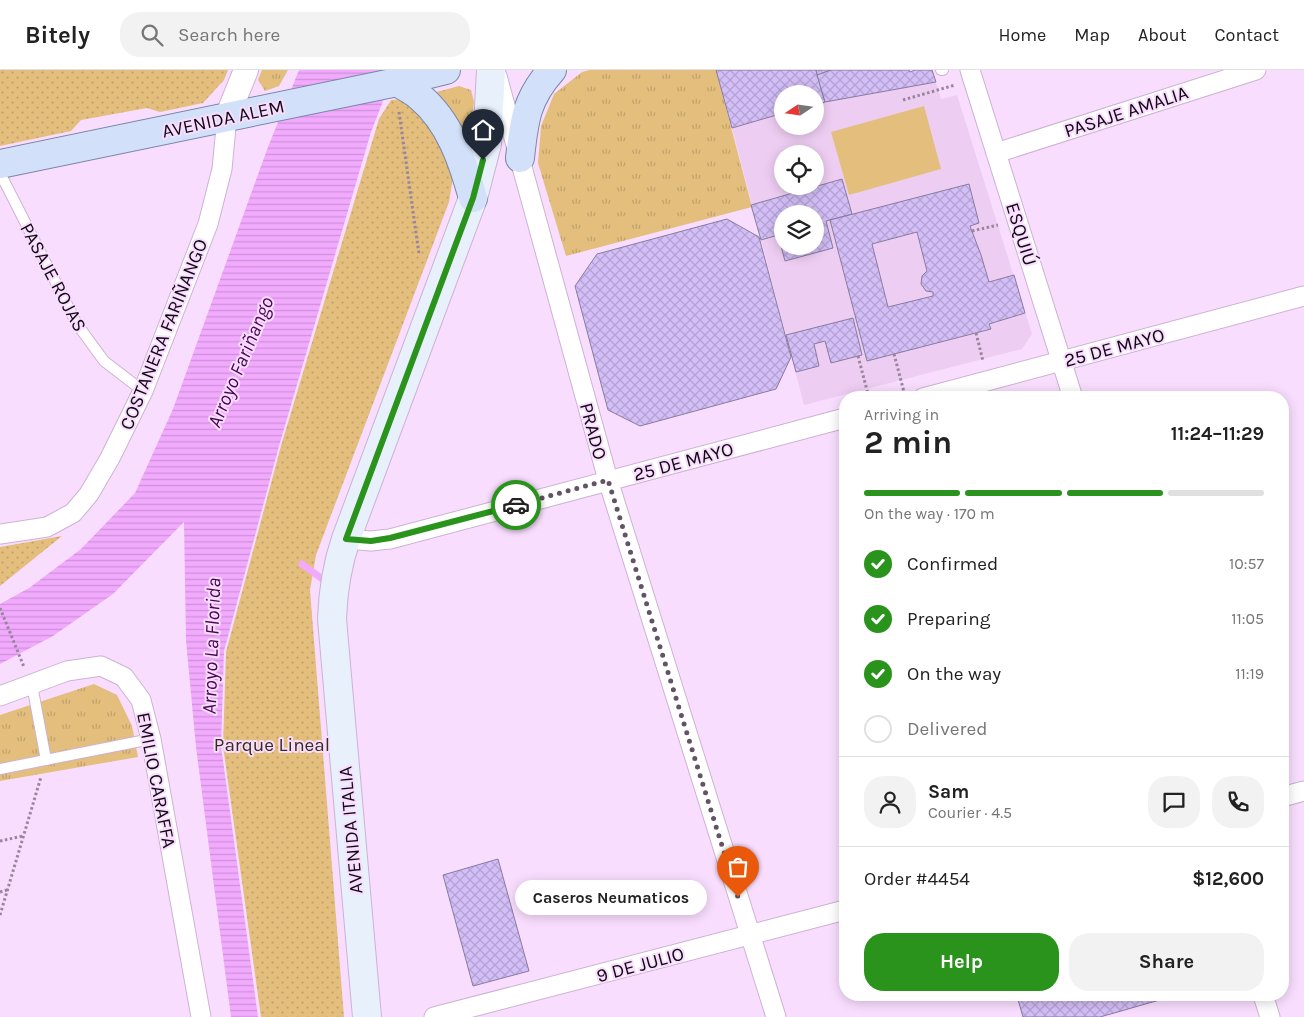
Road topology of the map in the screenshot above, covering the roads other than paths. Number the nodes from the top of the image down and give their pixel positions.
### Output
1 (246, 70) edge
2 (446, 70) edge
3 (493, 70) edge
4 (552, 70) edge
5 (1256, 70) edge
6 (972, 75) edge
7 (398, 95) junction
8 (227, 116) junction
9 (996, 153) junction
10 (520, 158) junction
11 (0, 164) edge
12 (0, 174) edge
13 (473, 198) junction
14 (1304, 296) edge
15 (1062, 361) junction
16 (143, 391) junction
17 (948, 391) edge
18 (1071, 391) edge
19 (839, 420) edge
20 (608, 480) junction
21 (0, 534) edge
22 (346, 539) junction
23 (32, 685) junction
24 (0, 696) edge
25 (151, 740) junction
26 (46, 760) junction
27 (0, 769) edge
28 (1304, 791) edge
29 (1289, 794) edge
30 (839, 912) edge
31 (750, 935) junction
32 (1265, 1001) edge
33 (201, 1017) edge
34 (367, 1017) edge
35 (434, 1017) edge
36 (776, 1017) edge
37 (1270, 1017) edge

1 - 8 street, COSTANERA FARIÑANGO
2 - 7 main road, AVENIDA ALEM
3 - 10 street, PRADO
3 - 13 main road, AVENIDA ITALIA
4 - 10 main road
5 - 9 street, PASAJE AMALIA
6 - 9 street, ESQUIÚ
7 - 8 main road, AVENIDA ALEM
7 - 13 main road
8 - 11 main road, AVENIDA ALEM
8 - 16 street, COSTANERA FARIÑANGO
9 - 15 street, ESQUIÚ
10 - 20 street, PRADO
12 - 16 lane, PASAJE ROJAS
13 - 22 main road, AVENIDA ITALIA
14 - 15 street, 25 DE MAYO
15 - 17 street, 25 DE MAYO
15 - 18 street, ESQUIÚ
16 - 21 street, COSTANERA FARIÑANGO
19 - 20 street, 25 DE MAYO
20 - 22 street, 25 DE MAYO
20 - 31 street, PRADO
22 - 34 main road, AVENIDA ITALIA
23 - 24 street, EMILIO CARAFFA
23 - 25 street, EMILIO CARAFFA
23 - 26 lane
25 - 26 lane
25 - 33 street, EMILIO CARAFFA
26 - 27 lane
28 - 29 street
30 - 31 street, 9 DE JULIO
31 - 35 street, 9 DE JULIO
31 - 36 street, PRADO
32 - 37 street

